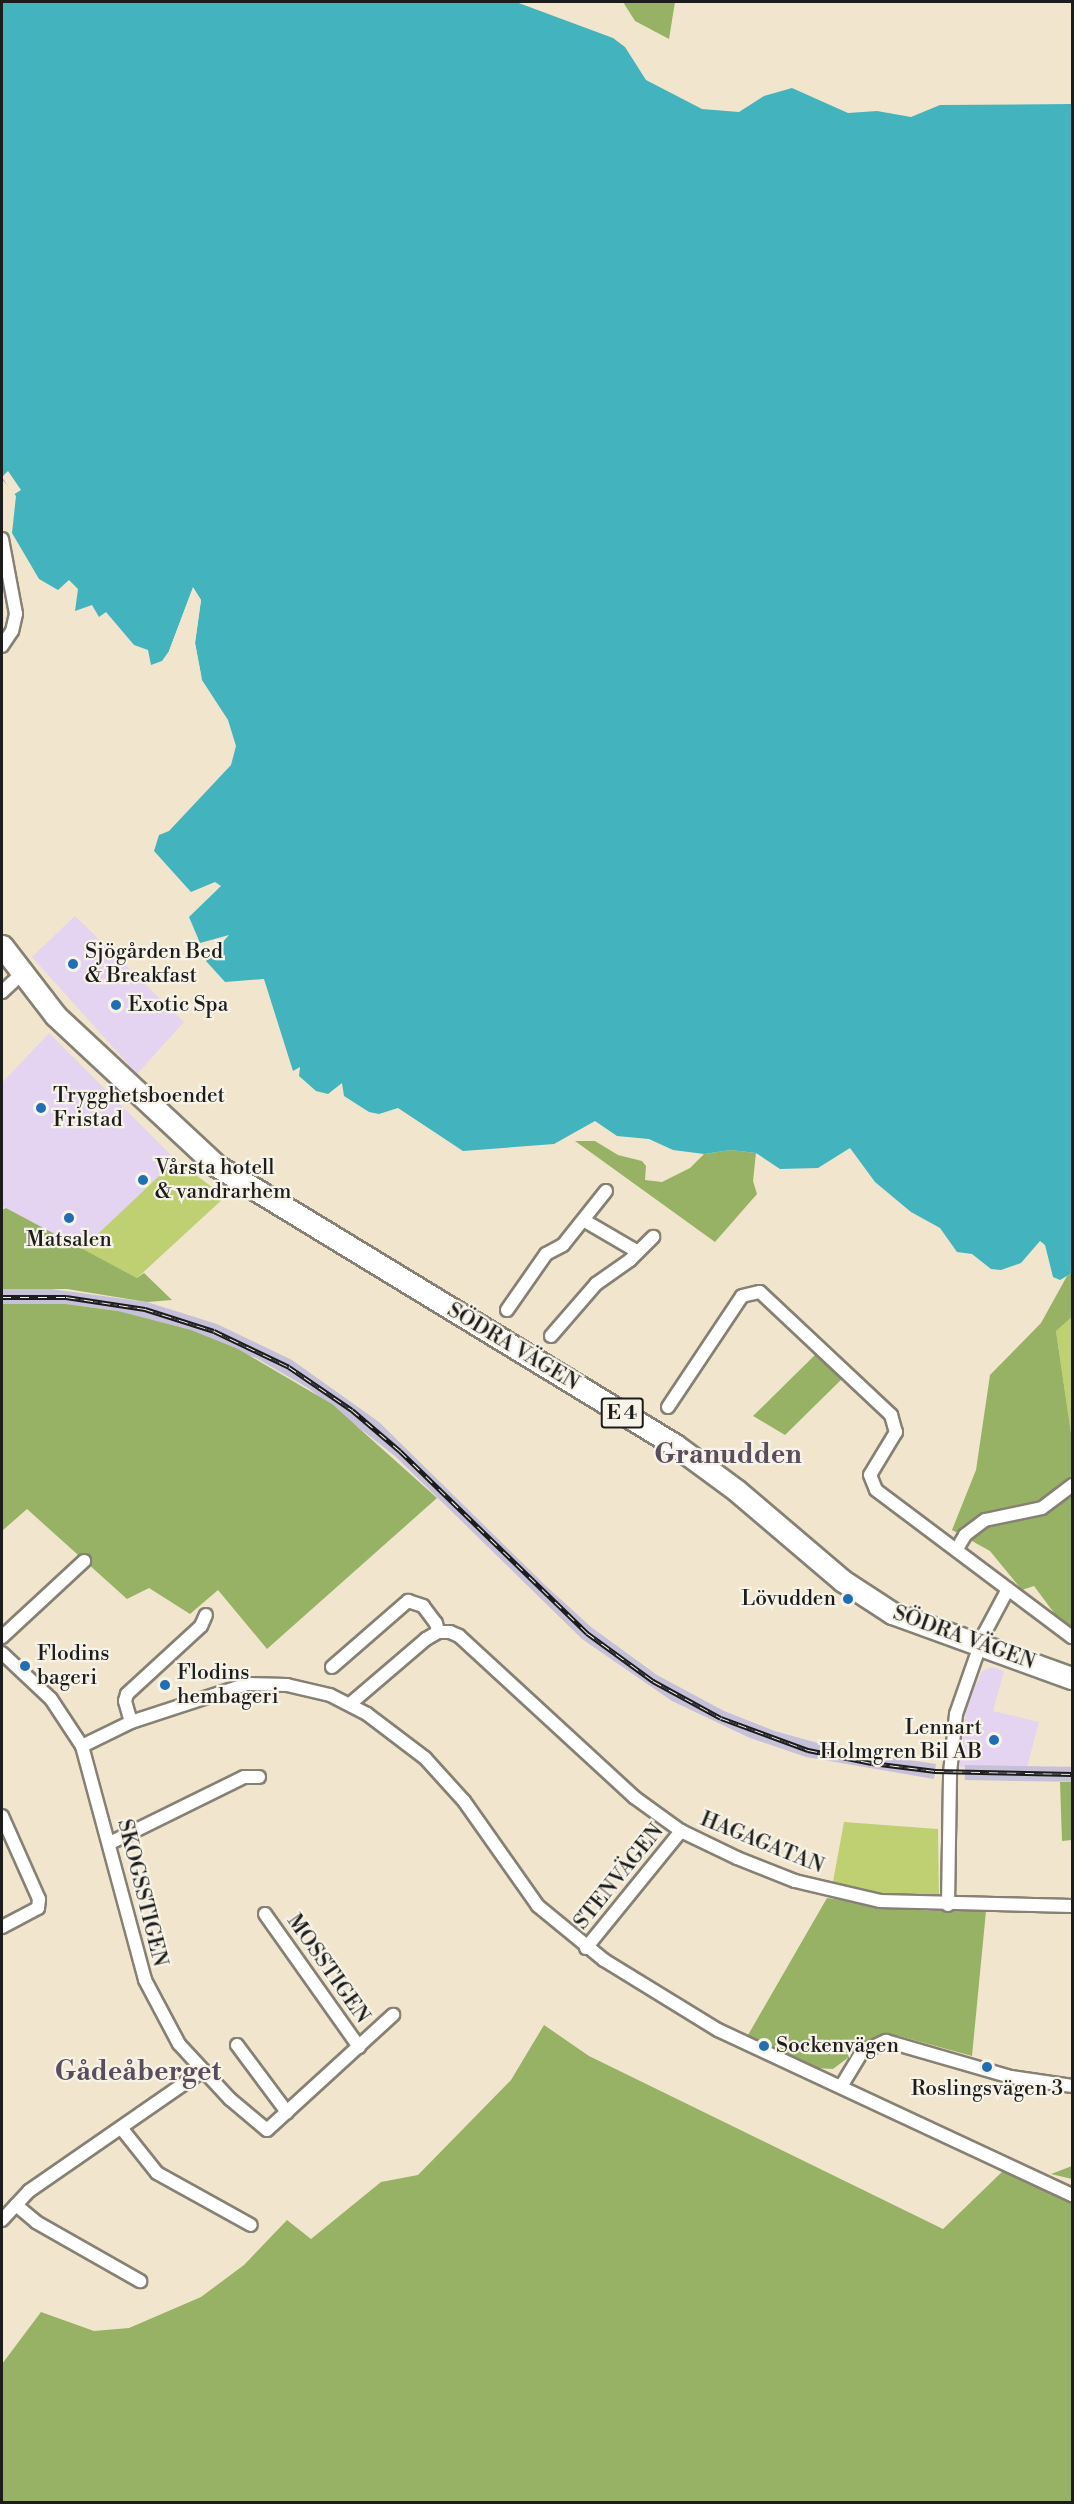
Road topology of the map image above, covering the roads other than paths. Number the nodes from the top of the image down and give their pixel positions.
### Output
1 (2, 539) edge
2 (2, 646) edge
3 (2, 946) edge
4 (21, 974) junction
5 (2, 992) edge
6 (606, 1191) dead end
7 (585, 1221) junction
8 (653, 1237) dead end
9 (638, 1252) junction
10 (507, 1310) dead end
11 (551, 1336) dead end
12 (668, 1407) dead end
13 (1072, 1485) edge
14 (957, 1549) junction
15 (84, 1561) dead end
16 (1008, 1589) junction
17 (206, 1615) dead end
18 (438, 1632) junction
19 (2, 1637) edge
20 (1072, 1637) edge
21 (980, 1645) junction
22 (2, 1653) edge
23 (333, 1667) dead end
24 (1072, 1678) edge
25 (350, 1704) junction
26 (131, 1722) junction
27 (81, 1746) junction
28 (259, 1777) dead end
29 (2, 1816) edge
30 (681, 1831) junction
31 (110, 1843) junction
32 (948, 1905) junction
33 (1072, 1906) edge
34 (265, 1914) dead end
35 (2, 1927) edge
36 (586, 1948) junction
37 (393, 2015) dead end
38 (237, 2045) dead end
39 (359, 2047) junction
40 (201, 2072) junction
41 (843, 2085) junction
42 (1072, 2086) edge
43 (287, 2112) junction
44 (122, 2129) junction
45 (1072, 2195) edge
46 (16, 2205) junction
47 (2, 2220) edge
48 (251, 2225) dead end
49 (140, 2281) dead end

1 - 2 street
3 - 4 highway, SÖDRA VÄGEN / E 4
4 - 5 street
4 - 21 highway, SÖDRA VÄGEN / E 4
6 - 7 street
7 - 9 street
7 - 10 street
8 - 9 street
9 - 11 street
12 - 14 street
13 - 14 street
14 - 16 street
15 - 19 street
16 - 20 street
16 - 21 street
17 - 26 street
18 - 23 street
18 - 25 street
18 - 30 street, HAGAGATAN
21 - 24 highway, SÖDRA VÄGEN / E 4
21 - 32 street
22 - 27 street
25 - 26 street
25 - 36 street
26 - 27 street
27 - 31 street, SKOGSSTIGEN
28 - 31 street
29 - 35 street
30 - 32 street, HAGAGATAN
30 - 36 street, STENVÄGEN
31 - 40 street, SKOGSSTIGEN
32 - 33 street, HAGAGATAN
34 - 39 street, MOSSTIGEN
36 - 41 street
37 - 39 street, MOSSTIGEN
38 - 43 street
39 - 43 street, MOSSTIGEN
40 - 43 street, MOSSTIGEN
40 - 44 street
41 - 42 street
41 - 45 street
44 - 46 street
44 - 48 street
46 - 47 street
46 - 49 street

